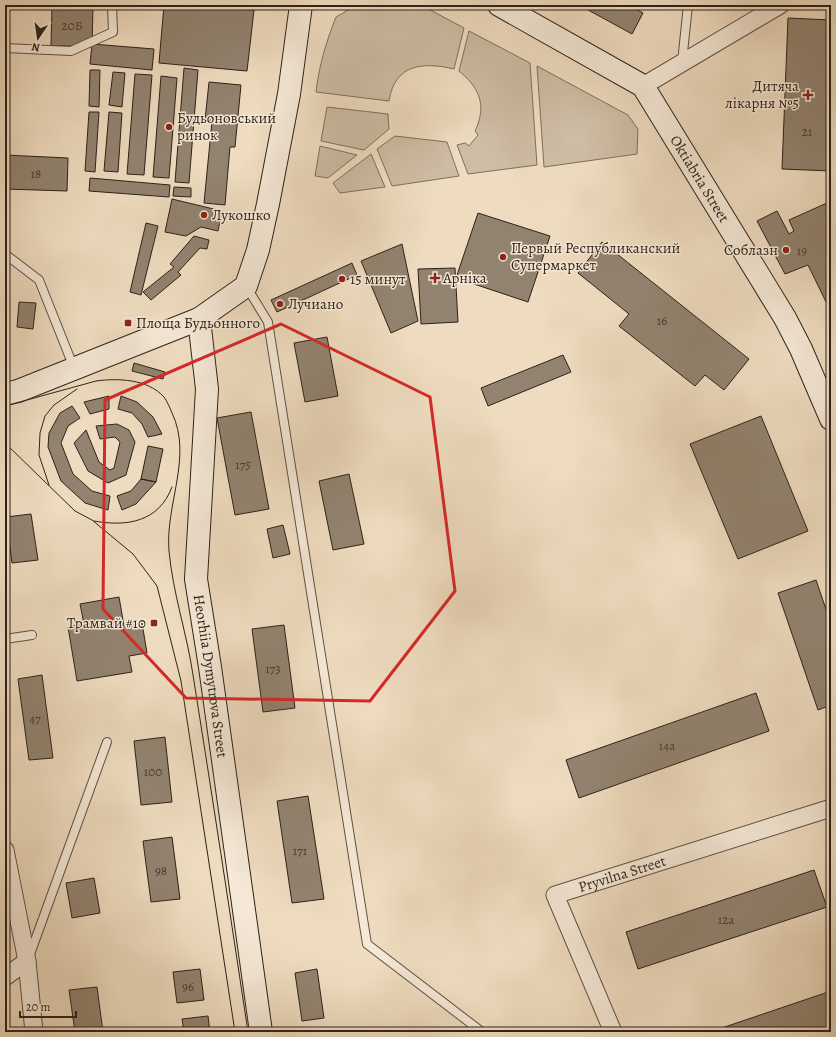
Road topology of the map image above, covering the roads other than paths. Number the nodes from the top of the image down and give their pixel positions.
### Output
1 (112, 5) edge
2 (301, 5) edge
3 (499, 5) edge
4 (688, 5) edge
5 (780, 5) edge
6 (5, 48) edge
7 (682, 63) junction
8 (643, 86) junction
9 (5, 254) edge
10 (246, 286) junction
11 (199, 319) junction
12 (74, 368) junction
13 (9, 397) edge
14 (831, 419) edge
15 (32, 635) dead end
16 (5, 640) edge
17 (107, 742) dead end
18 (831, 808) edge
19 (5, 850) edge
20 (27, 961) junction
21 (5, 977) edge
22 (34, 1032) edge
23 (261, 1032) edge
24 (482, 1032) edge
25 (612, 1032) edge

1 - 6 lane
2 - 10 main road
3 - 8 main road, Oktiabria Street
4 - 7 lane
5 - 7 street
7 - 8 street
8 - 14 main road, Oktiabria Street
9 - 12 lane
10 - 11 main road
10 - 24 lane
11 - 12 main road
11 - 23 main road, Heorhiia Dymytrova Street
12 - 13 main road
15 - 16 lane
17 - 20 lane
18 - 25 street, Pryvilna Street
19 - 20 street
20 - 21 street
20 - 22 street

